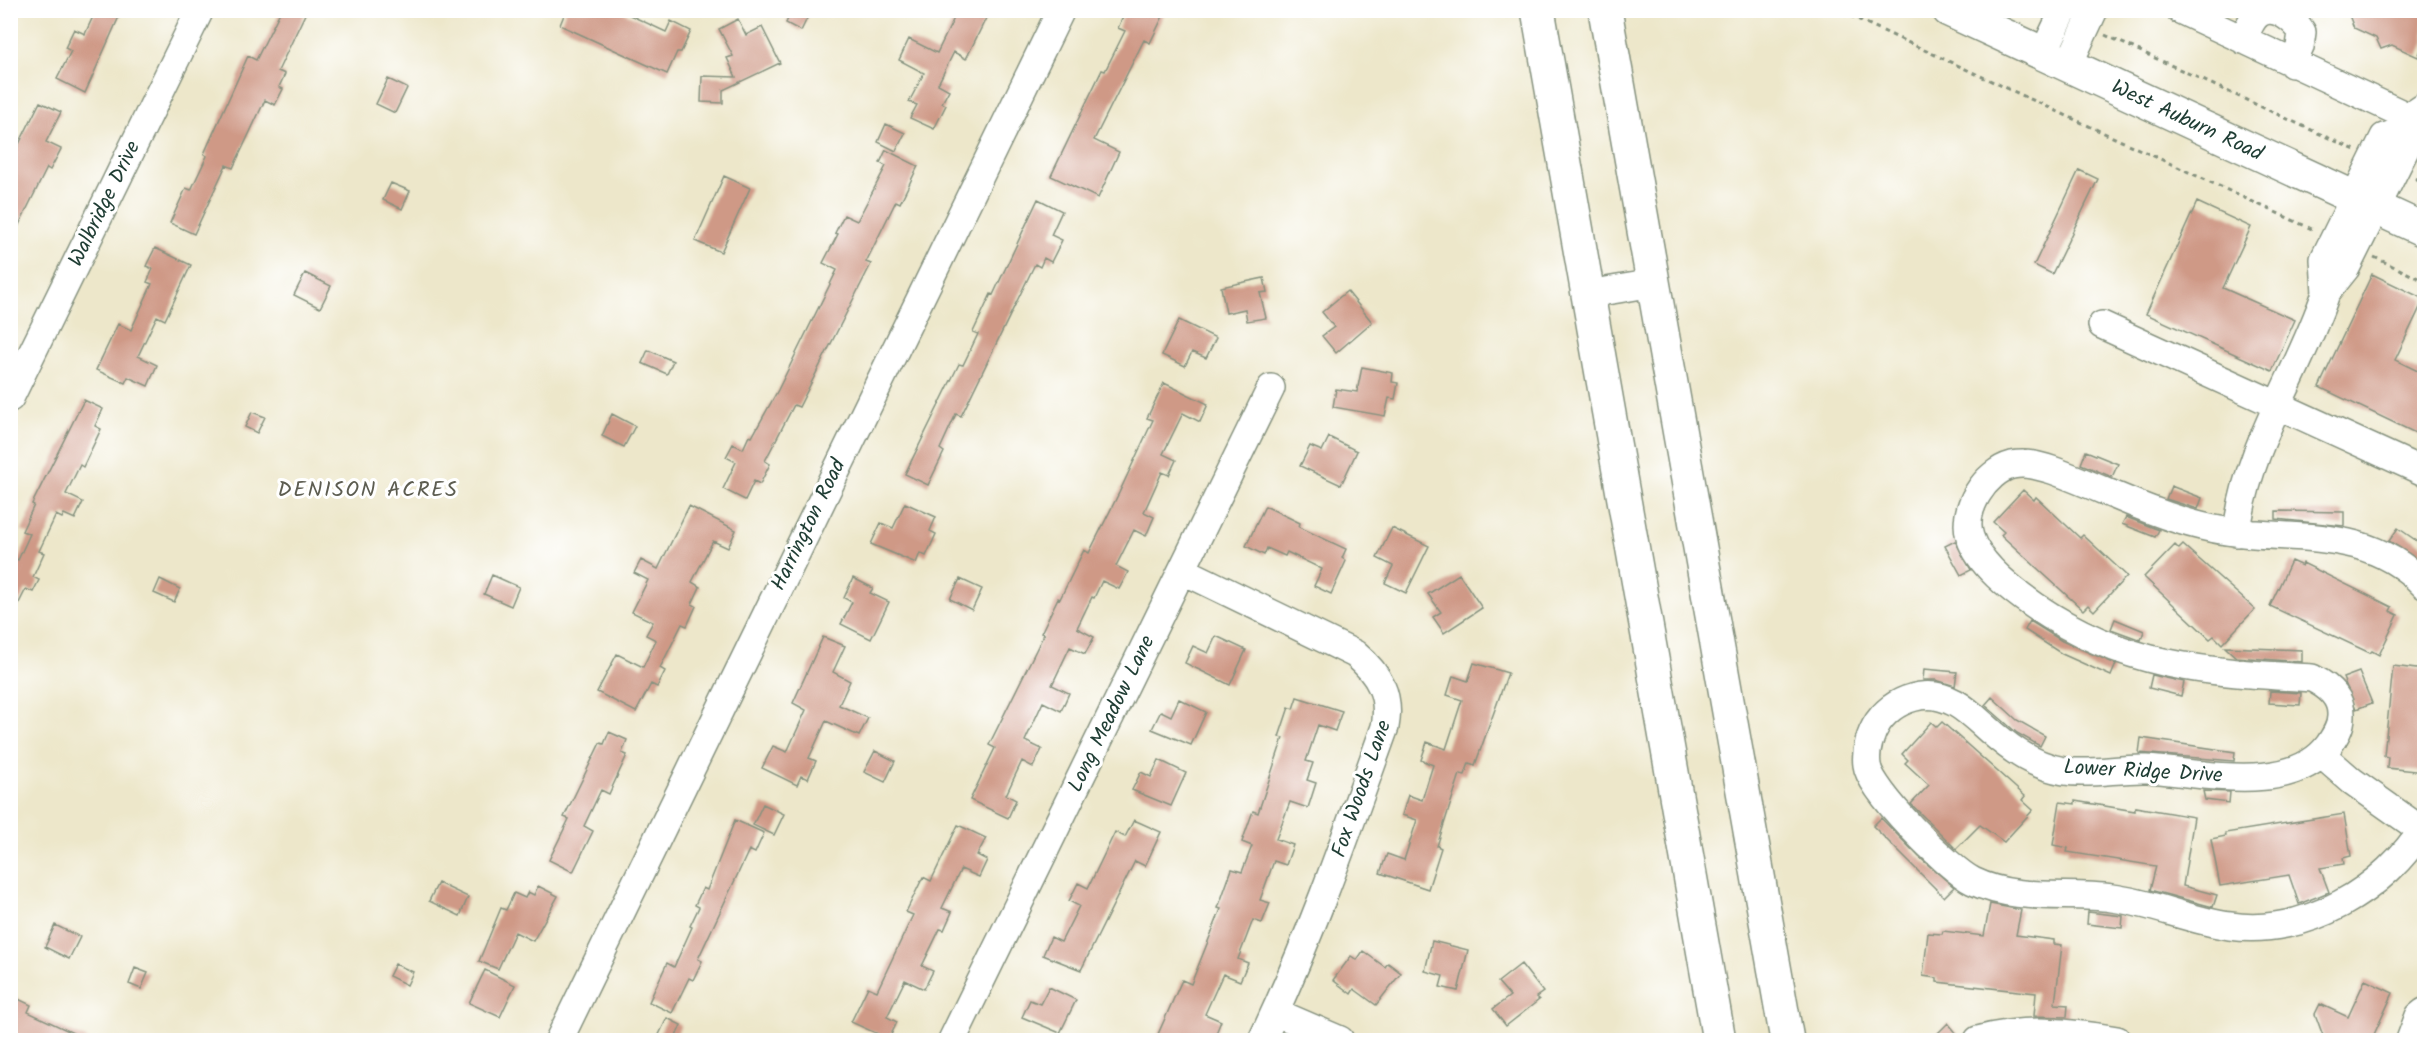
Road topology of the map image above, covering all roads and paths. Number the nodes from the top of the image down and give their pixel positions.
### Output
1 (200, 10) edge
2 (1061, 10) edge
3 (1538, 10) edge
4 (1605, 10) edge
5 (1949, 10) edge
6 (2064, 10) edge
7 (2180, 10) edge
8 (1842, 12) edge
9 (2098, 22) edge
10 (2243, 40) junction
11 (2056, 60) junction
12 (2292, 64) junction
13 (2412, 118) edge
14 (2360, 153) dead end
15 (2365, 203) junction
16 (2424, 230) edge
17 (2321, 233) dead end
18 (2370, 256) dead end
19 (2424, 281) edge
20 (1653, 283) junction
21 (1588, 294) junction
22 (2102, 326) dead end
23 (1271, 388) dead end
24 (10, 398) edge
25 (2278, 406) junction
26 (2424, 472) edge
27 (2237, 533) junction
28 (1182, 570) junction
29 (2424, 585) edge
30 (2322, 755) junction
31 (2424, 830) edge
32 (1275, 1012) junction
33 (2424, 1012) edge
34 (559, 1041) edge
35 (952, 1041) edge
36 (1262, 1041) edge
37 (1340, 1041) edge
38 (1719, 1041) edge
39 (1787, 1041) edge
40 (1978, 1041) edge
41 (2117, 1041) edge
42 (2410, 1041) edge

1 - 24 street, Walbridge Drive
2 - 34 street, Harrington Road
3 - 21 main road
4 - 20 main road
5 - 11 main road, West Auburn Road
6 - 11 street
7 - 10 street
8 - 17 path
9 - 11 street
9 - 14 path
10 - 12 street
10 - 12 street
11 - 15 main road, West Auburn Road
12 - 13 street
13 - 15 street
15 - 16 main road, West Auburn Road
15 - 25 street
18 - 19 path
20 - 21 street
20 - 39 main road
21 - 38 main road
22 - 25 street
23 - 28 street, Long Meadow Lane
25 - 26 street
25 - 27 street
27 - 29 street
27 - 30 street
28 - 32 street, Fox Woods Lane
28 - 35 street, Long Meadow Lane
30 - 31 street
30 - 31 street, Lower Ridge Drive
32 - 36 street, Fox Woods Lane
32 - 37 street
33 - 42 street
40 - 41 street

